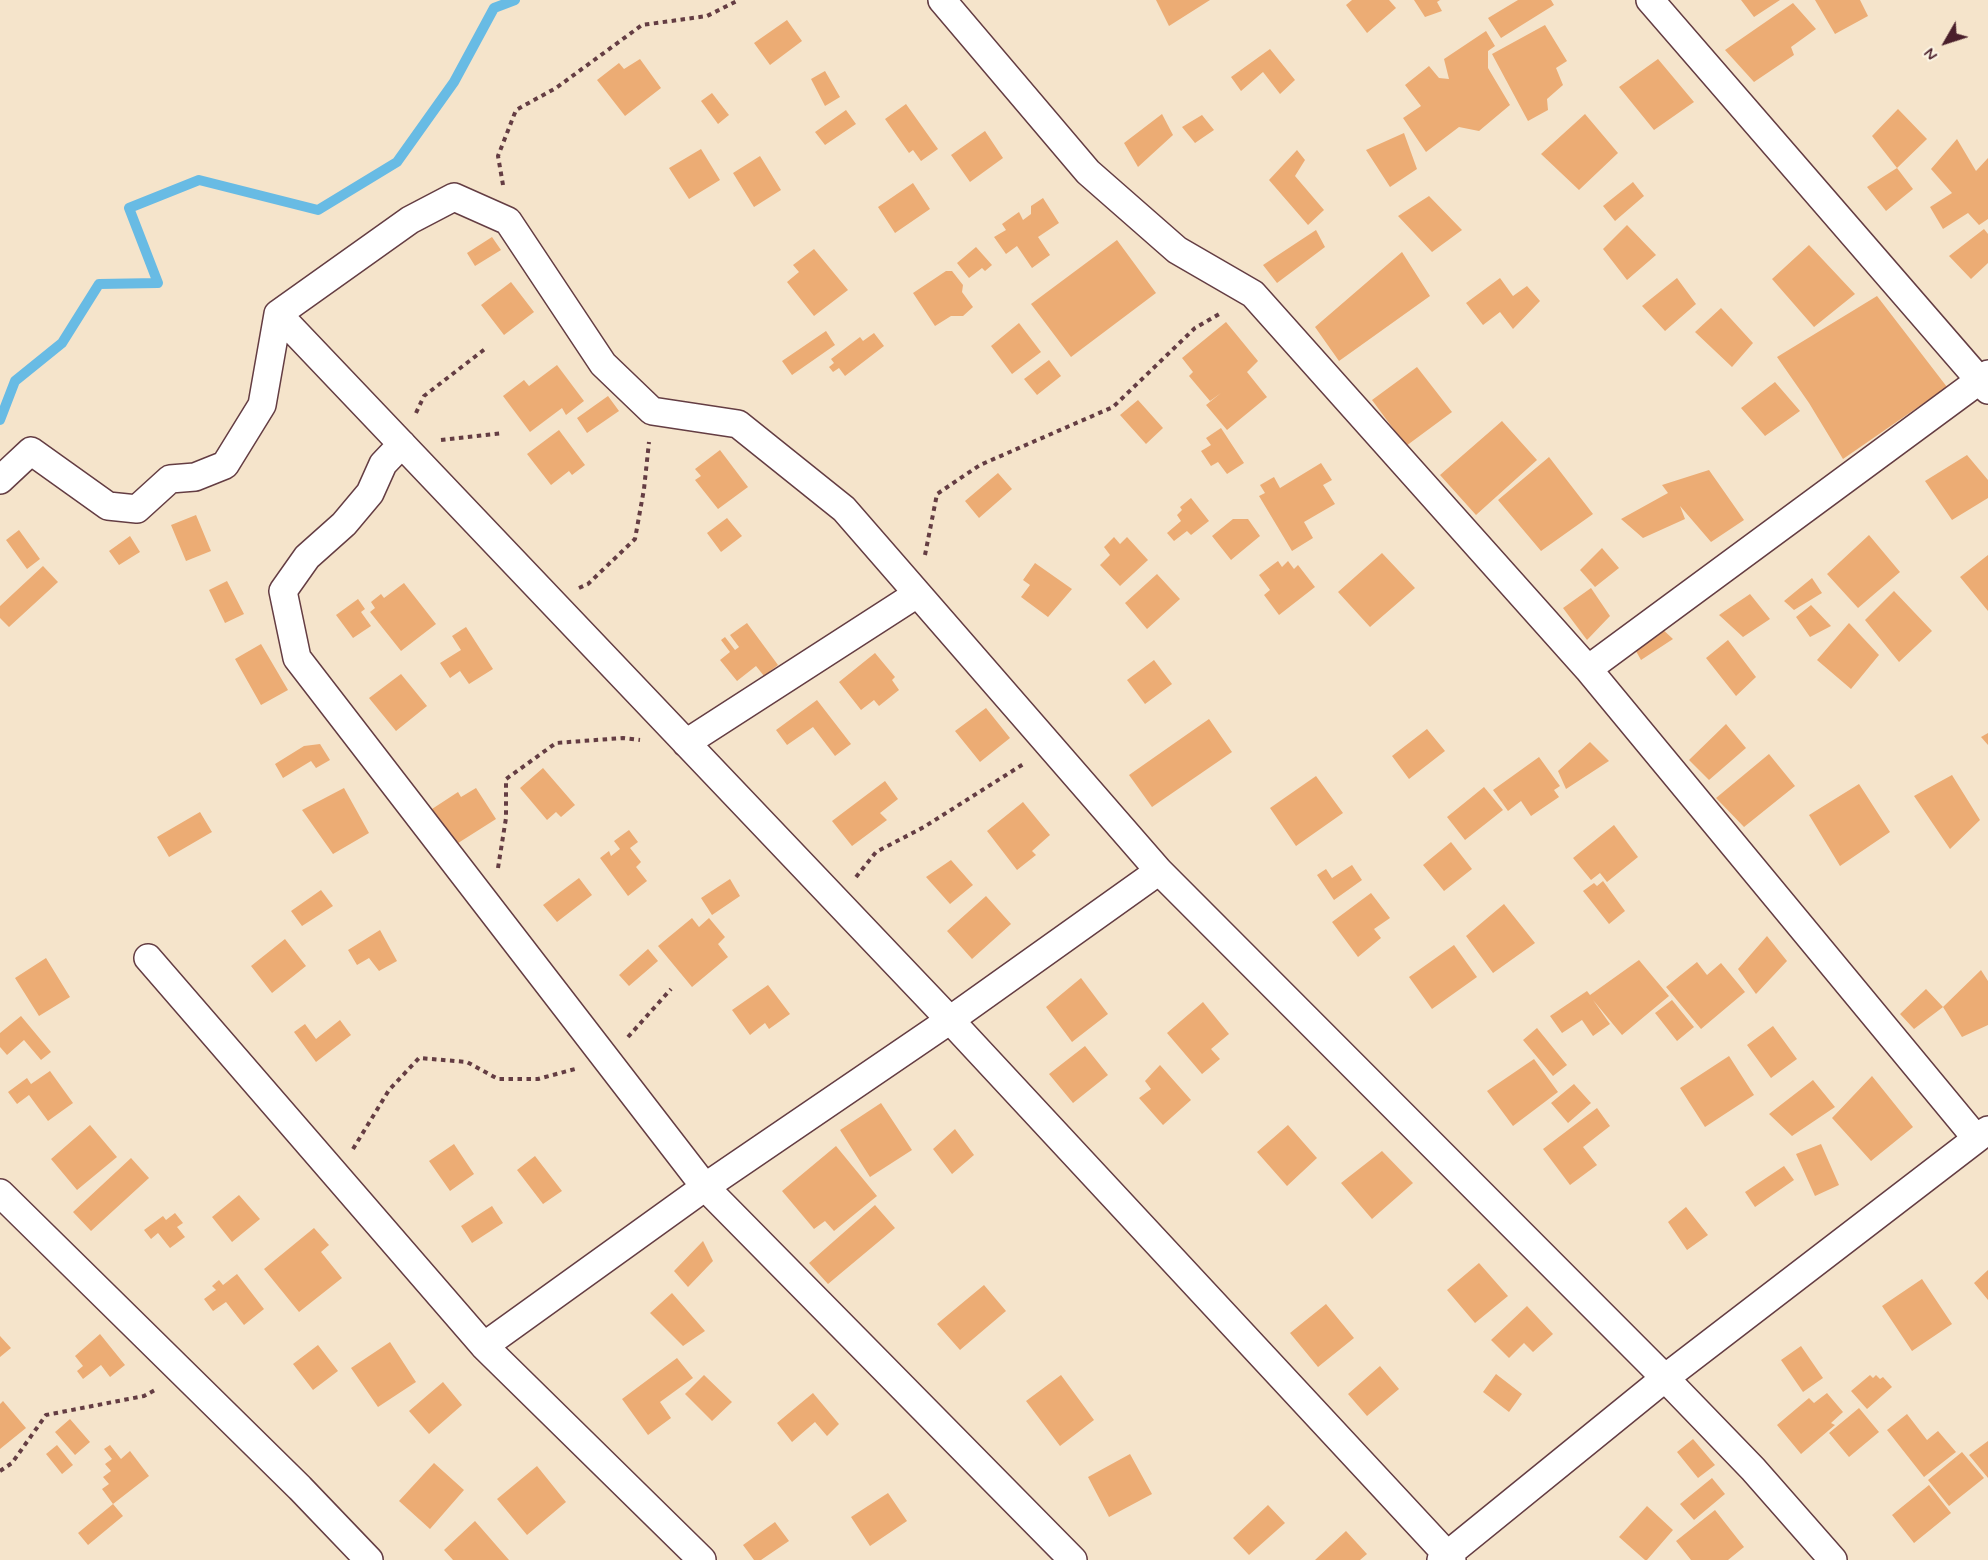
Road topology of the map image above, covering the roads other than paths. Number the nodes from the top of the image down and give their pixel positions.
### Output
1 (942, 0) edge
2 (1650, 0) edge
3 (278, 314) junction
4 (1985, 381) edge
5 (402, 444) junction
6 (0, 480) edge
7 (918, 594) junction
8 (1588, 669) junction
9 (686, 743) junction
10 (1159, 871) junction
11 (148, 958) dead end
12 (950, 1020) junction
13 (1982, 1134) edge
14 (705, 1187) junction
15 (0, 1193) edge
16 (484, 1346) junction
17 (1665, 1378) junction
18 (1447, 1559) edge
19 (369, 1560) edge
20 (702, 1560) edge
21 (1073, 1560) edge
22 (1833, 1560) edge

1 - 8 street
2 - 4 street
3 - 5 street
3 - 6 street
3 - 7 street
4 - 8 street
5 - 9 street
5 - 14 street
7 - 9 street
7 - 10 street
8 - 13 street
9 - 12 street
10 - 12 street
10 - 17 street
11 - 16 street
12 - 14 street
12 - 18 street
13 - 17 street
14 - 16 street
14 - 21 street
15 - 19 street
16 - 20 street
17 - 18 street
17 - 22 street

